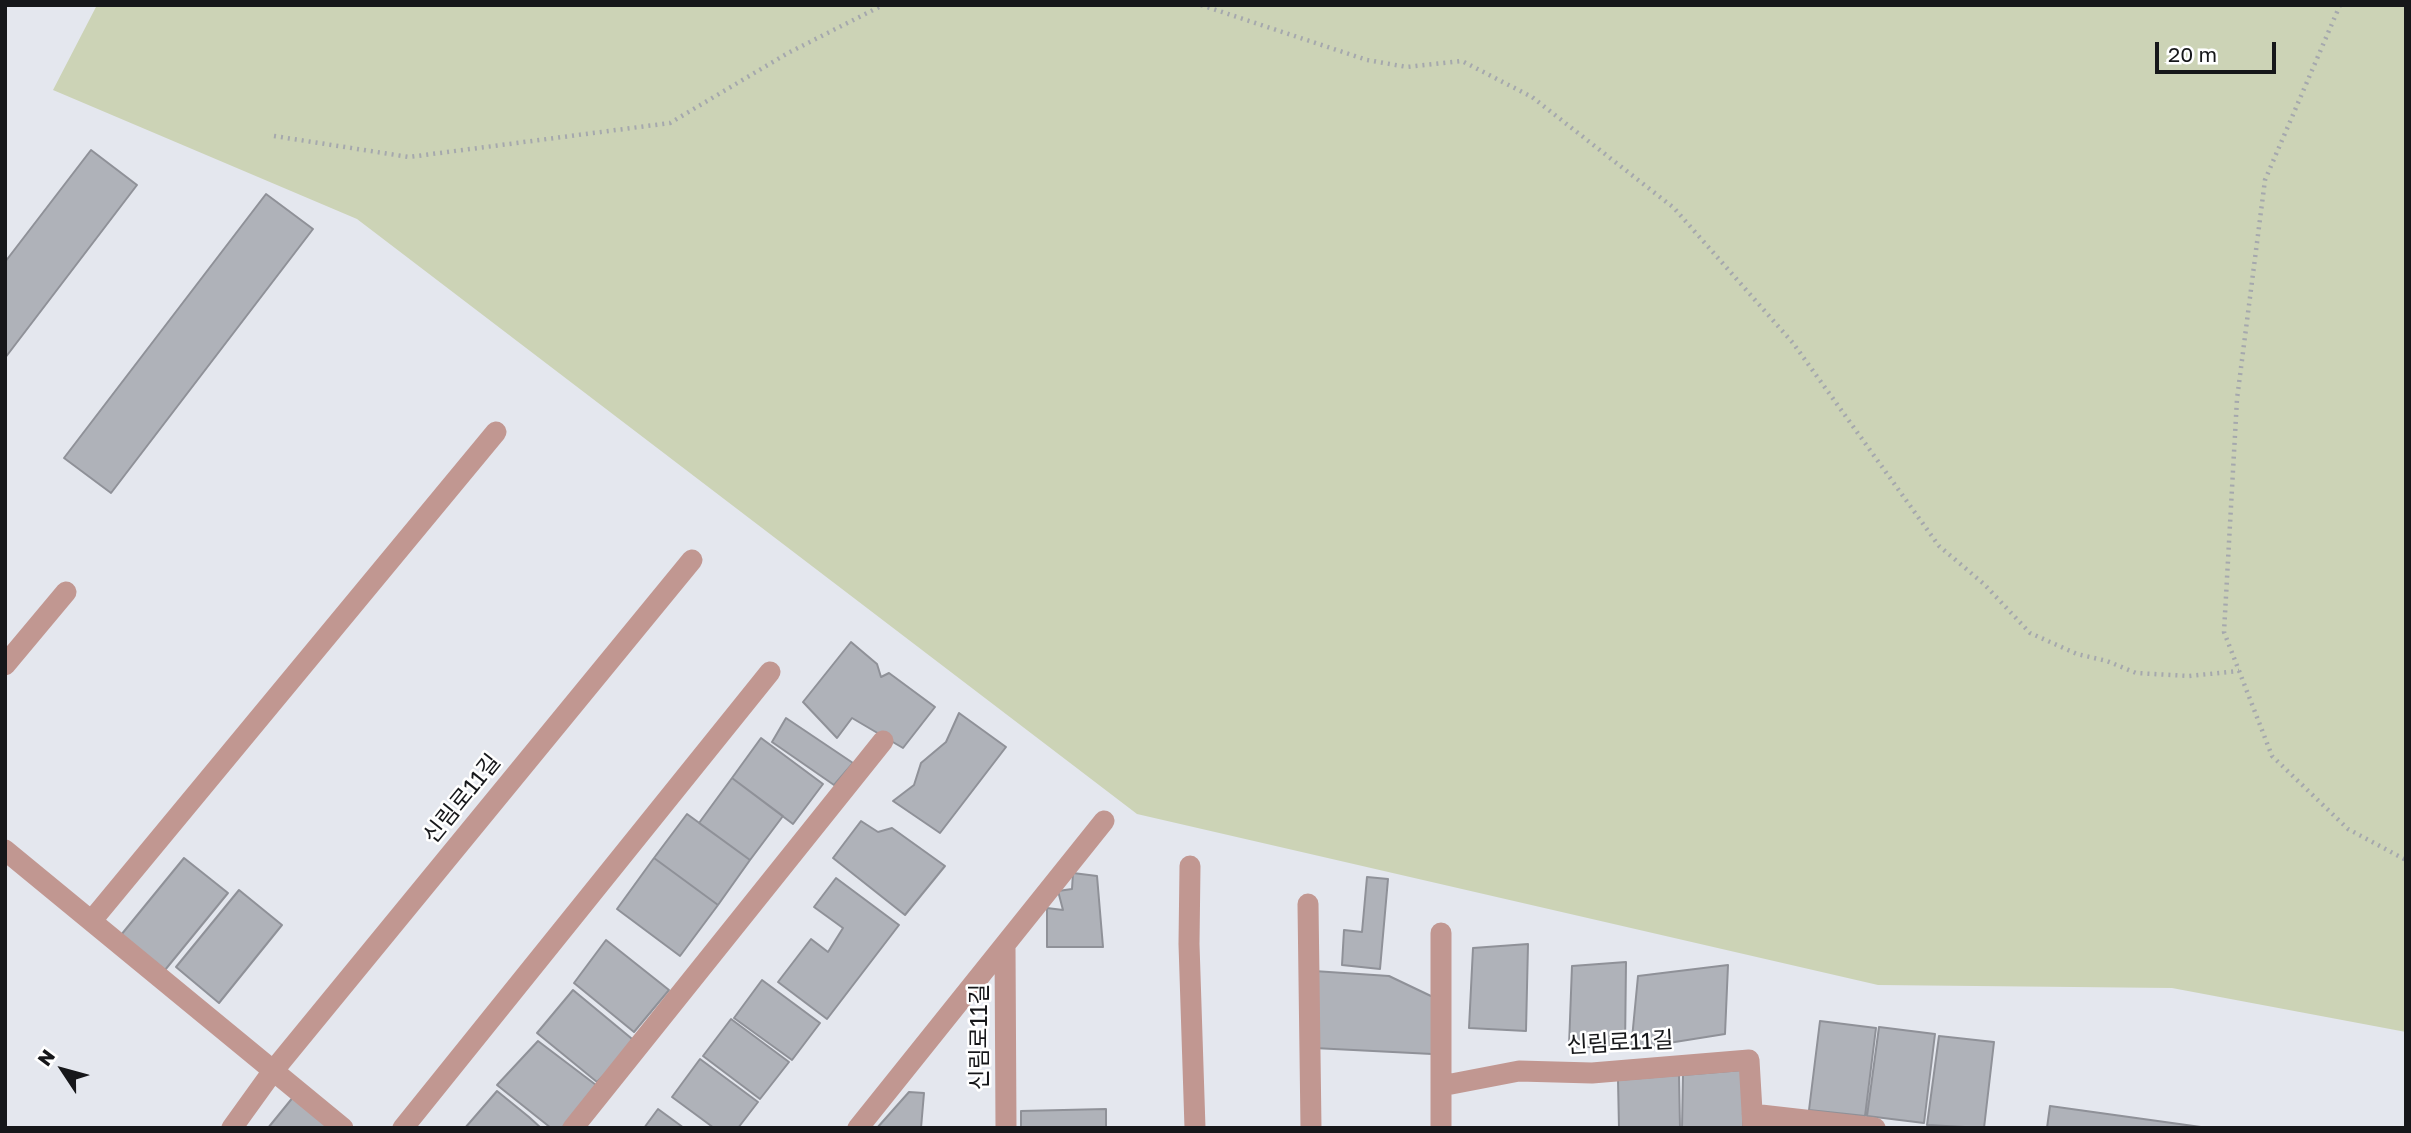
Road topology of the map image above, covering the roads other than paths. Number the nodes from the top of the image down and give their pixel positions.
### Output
1 (496, 432) dead end
2 (692, 560) dead end
3 (66, 592) dead end
4 (5, 665) edge
5 (770, 672) dead end
6 (883, 741) dead end
7 (1104, 821) dead end
8 (5, 850) edge
9 (1190, 866) dead end
10 (1308, 904) dead end
11 (93, 919) junction
12 (1441, 933) dead end
13 (1005, 946) junction
14 (273, 1071) junction
15 (1441, 1086) junction
16 (1752, 1121) edge
17 (232, 1128) edge
18 (343, 1128) edge
19 (402, 1128) edge
20 (573, 1128) edge
21 (858, 1128) edge
22 (1006, 1128) edge
23 (1195, 1128) edge
24 (1311, 1128) edge
25 (1441, 1128) edge
26 (1875, 1128) edge

1 - 11 street
2 - 14 street, 신림로11길
3 - 4 street
5 - 19 street
6 - 20 street
7 - 13 street, 신림로11길
8 - 11 street
9 - 23 street
10 - 24 street
11 - 14 street
12 - 15 street
13 - 21 street, 신림로11길
13 - 22 street, 신림로11길
14 - 17 street, 신림로11길
14 - 18 street
15 - 16 street, 신림로11길
15 - 25 street
16 - 26 street, 신림로11길

